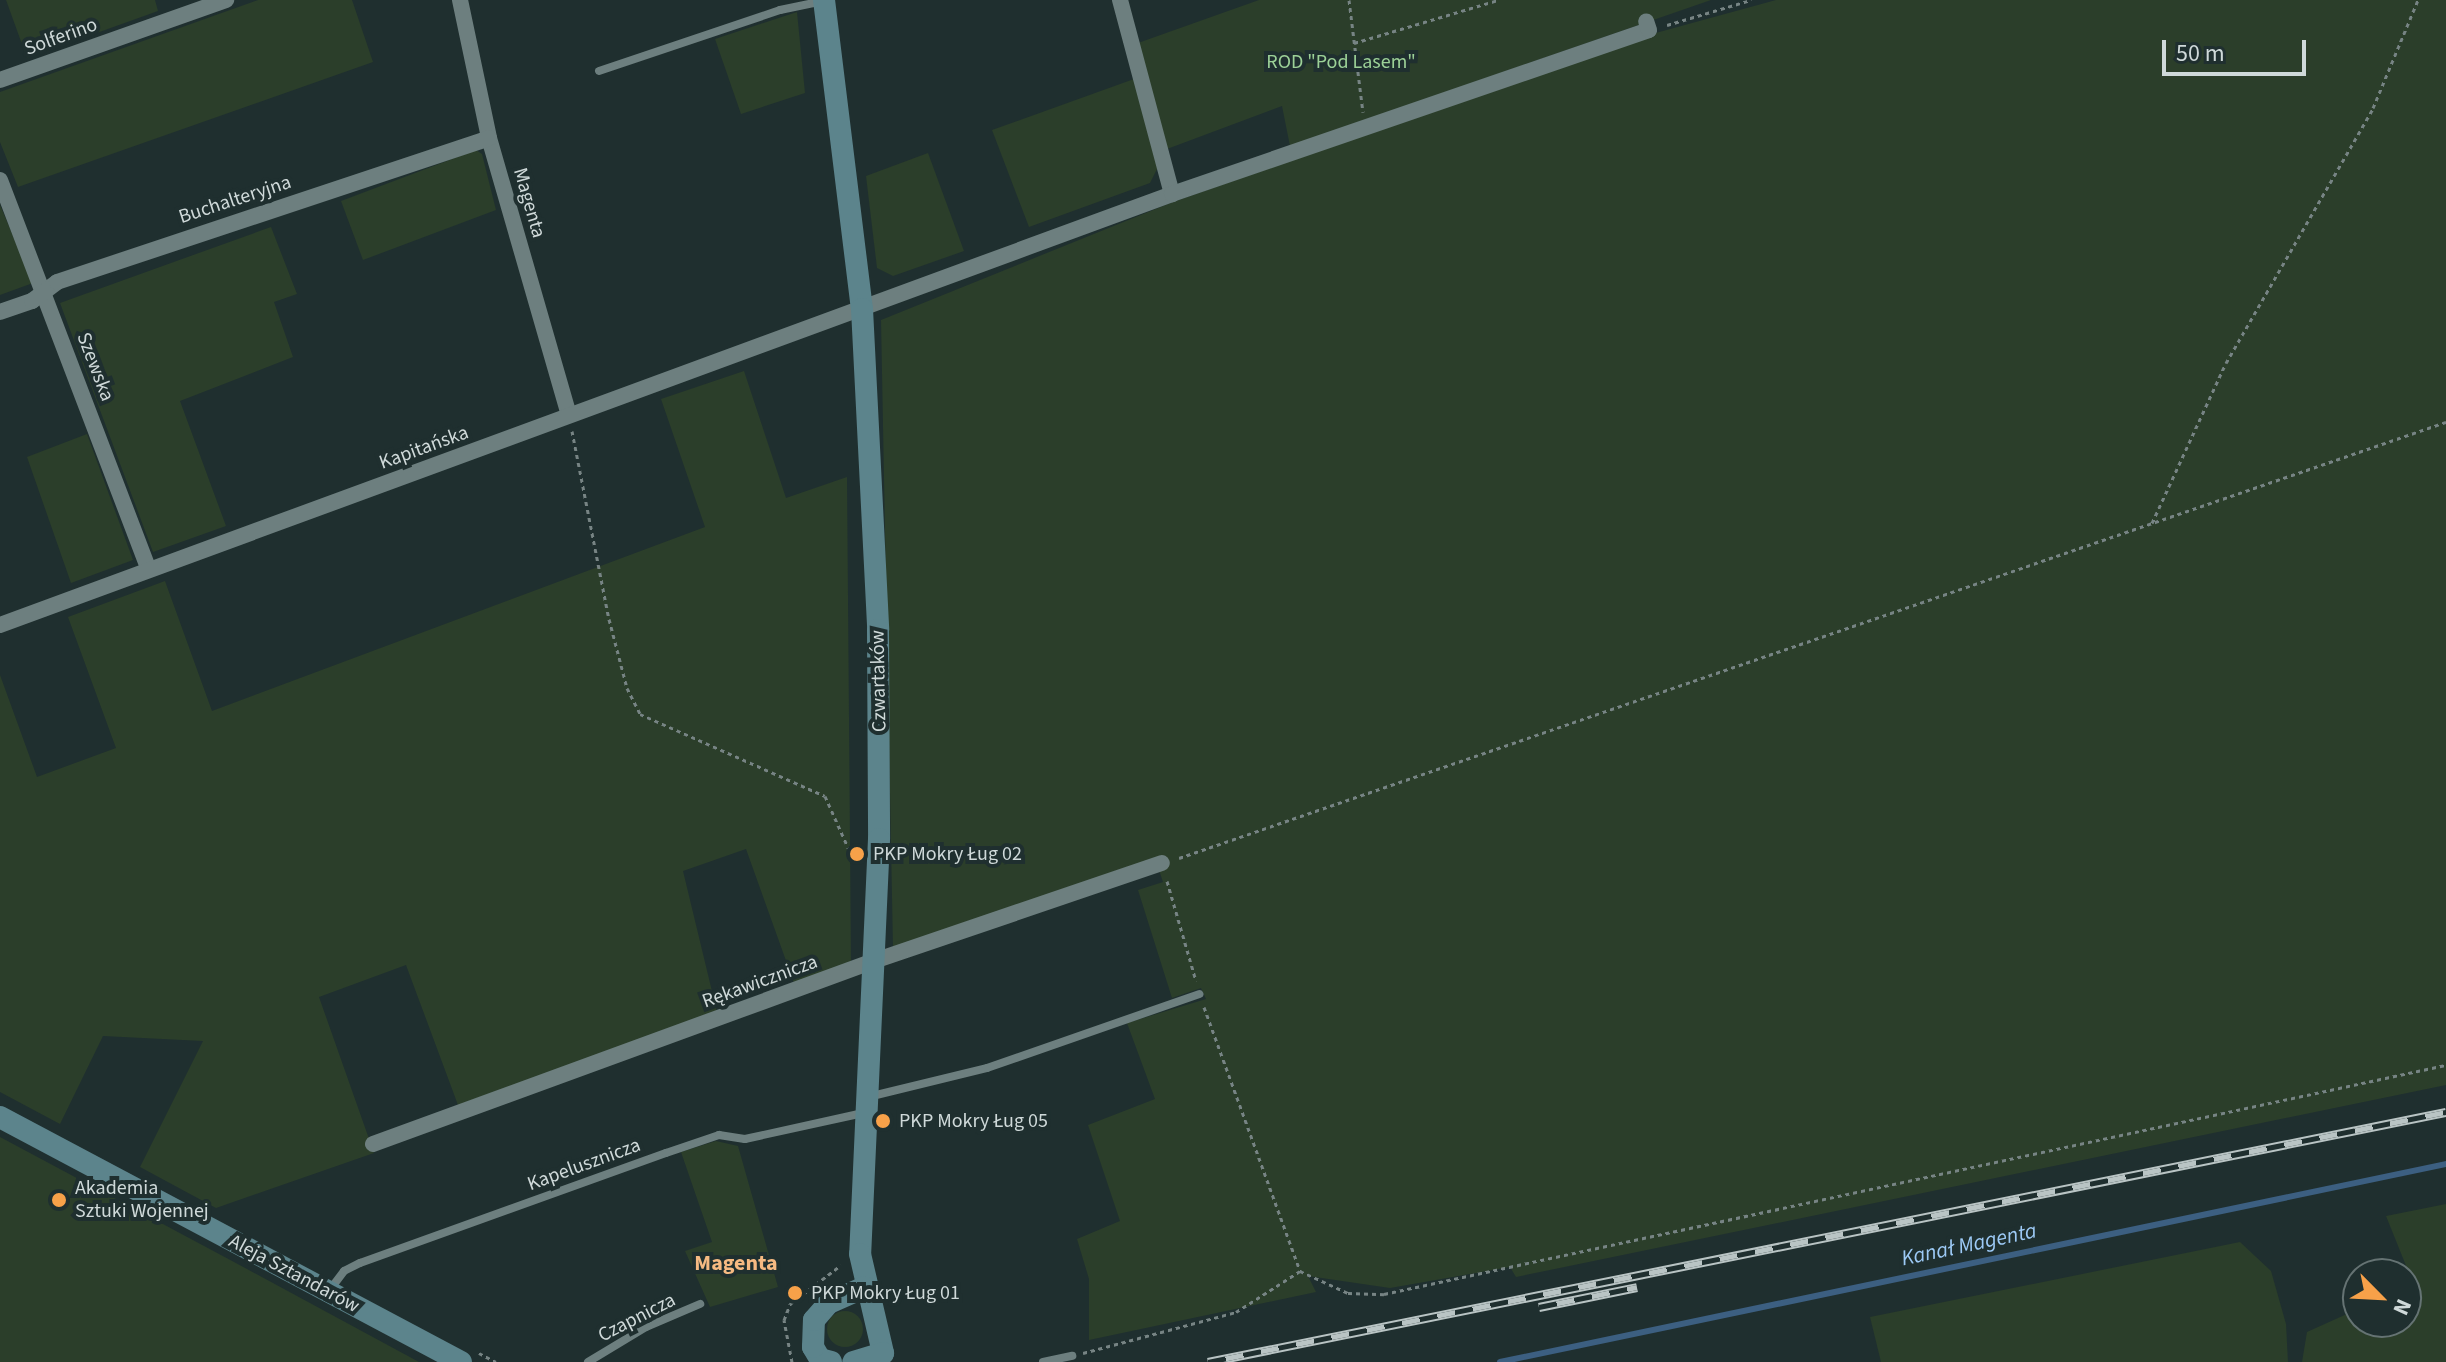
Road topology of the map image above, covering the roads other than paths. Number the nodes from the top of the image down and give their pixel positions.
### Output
1 (226, 0) edge
2 (460, 0) edge
3 (824, 0) edge
4 (1120, 0) edge
5 (1647, 26) road end
6 (599, 71) dead end
7 (0, 80) edge
8 (489, 138) junction
9 (0, 180) edge
10 (1172, 194) junction
11 (45, 290) junction
12 (862, 309) junction
13 (0, 312) edge
14 (569, 415) junction
15 (149, 570) junction
16 (0, 625) edge
17 (1162, 863) road end
18 (874, 961) junction
19 (1199, 994) road end
20 (867, 1104) junction
21 (0, 1117) edge
22 (373, 1144) dead end
23 (865, 1287) junction
24 (328, 1291) junction
25 (700, 1304) dead end
26 (1072, 1356) road end
27 (884, 1358) edge
28 (823, 1361) edge
29 (461, 1362) edge
30 (588, 1362) edge
31 (853, 1362) edge
32 (1043, 1362) edge

1 - 7 street, Solferino
2 - 8 street, Magenta
3 - 6 lane
3 - 12 street, Czwartaków
4 - 10 street
5 - 10 street, Kapitańska
8 - 11 street, Buchalteryjna
8 - 14 street, Magenta
9 - 11 street, Szewska
10 - 12 street, Kapitańska
11 - 13 street, Buchalteryjna
11 - 15 street, Szewska
12 - 14 street, Kapitańska
12 - 18 street, Czwartaków
14 - 15 street, Kapitańska
15 - 16 street, Kapitańska
17 - 18 street, Rękawicznicza
18 - 20 street, Czwartaków
18 - 22 street, Rękawicznicza
19 - 20 lane, Kapelusznicza
20 - 23 street, Czwartaków
20 - 24 lane, Kapelusznicza
21 - 24 street, Aleja Sztandarów
23 - 27 street, Czwartaków
23 - 28 street
24 - 29 street, Aleja Sztandarów
25 - 30 lane, Czapnicza
26 - 32 lane
27 - 31 street

